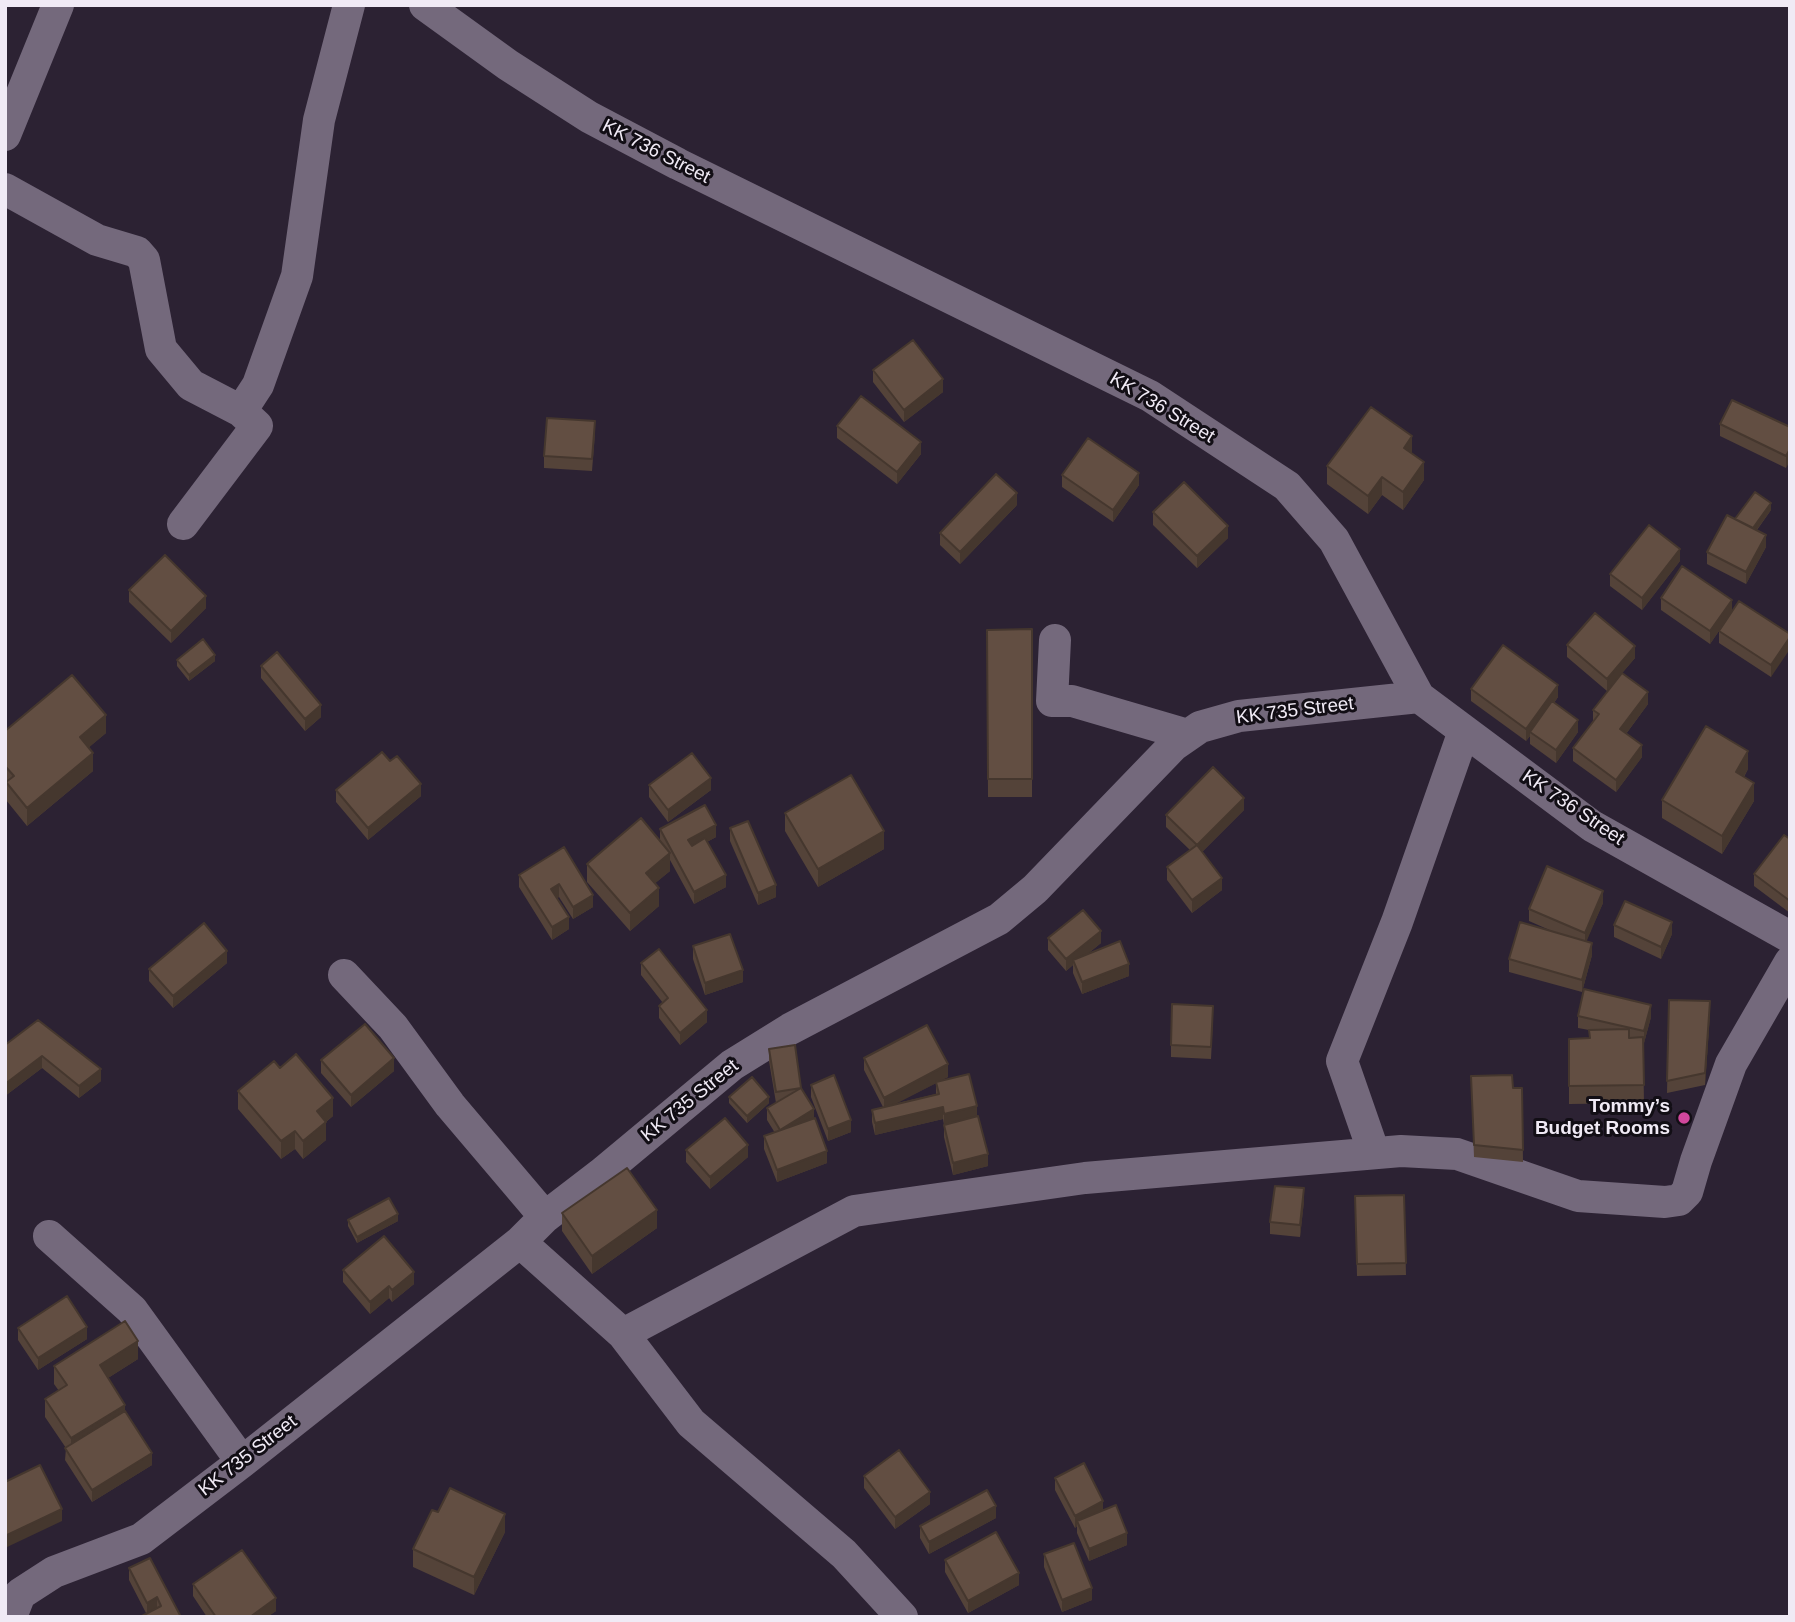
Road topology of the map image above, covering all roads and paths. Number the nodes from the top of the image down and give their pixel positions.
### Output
1 (58, 5) edge
2 (349, 5) edge
3 (425, 5) edge
4 (5, 135) edge
5 (5, 189) edge
6 (241, 411) junction
7 (183, 524) dead end
8 (1055, 640) dead end
9 (1419, 698) junction
10 (1464, 731) junction
11 (1188, 735) junction
12 (1790, 937) edge
13 (1790, 962) edge
14 (344, 975) dead end
15 (1374, 1153) junction
16 (545, 1217) junction
17 (49, 1236) dead end
18 (520, 1242) junction
19 (623, 1334) junction
20 (242, 1462) junction
21 (12, 1601) edge
22 (902, 1617) edge

1 - 4 street
2 - 6 street
3 - 9 street, KK 736 Street
5 - 6 street
6 - 7 street
8 - 11 street
9 - 10 street, KK 736 Street
9 - 11 street, KK 735 Street
10 - 12 street, KK 736 Street
10 - 15 street
11 - 16 street, KK 735 Street
13 - 15 street
14 - 16 street
15 - 19 street
16 - 18 street, KK 735 Street
17 - 20 street
18 - 19 street
18 - 20 street, KK 735 Street
19 - 22 street
20 - 21 street, KK 735 Street

